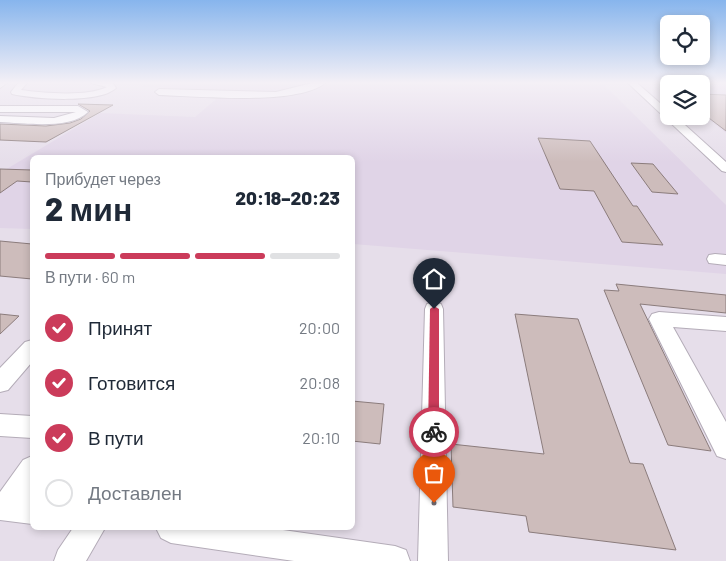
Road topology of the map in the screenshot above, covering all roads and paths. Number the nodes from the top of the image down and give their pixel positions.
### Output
1 (78, 109) edge
2 (661, 109) edge
3 (0, 119) edge
4 (726, 168) edge
5 (434, 309) dead end
6 (726, 324) edge
7 (30, 350) edge
8 (0, 383) edge
9 (0, 425) edge
10 (30, 427) edge
11 (726, 447) edge
12 (30, 472) edge
13 (13, 507) edge
14 (89, 530) edge
15 (185, 530) edge
16 (69, 561) edge
17 (395, 561) edge
18 (433, 561) edge

1 - 3 street
2 - 4 street
5 - 18 street
6 - 11 street
7 - 8 street
9 - 10 street
12 - 13 street
14 - 16 street
15 - 17 street

